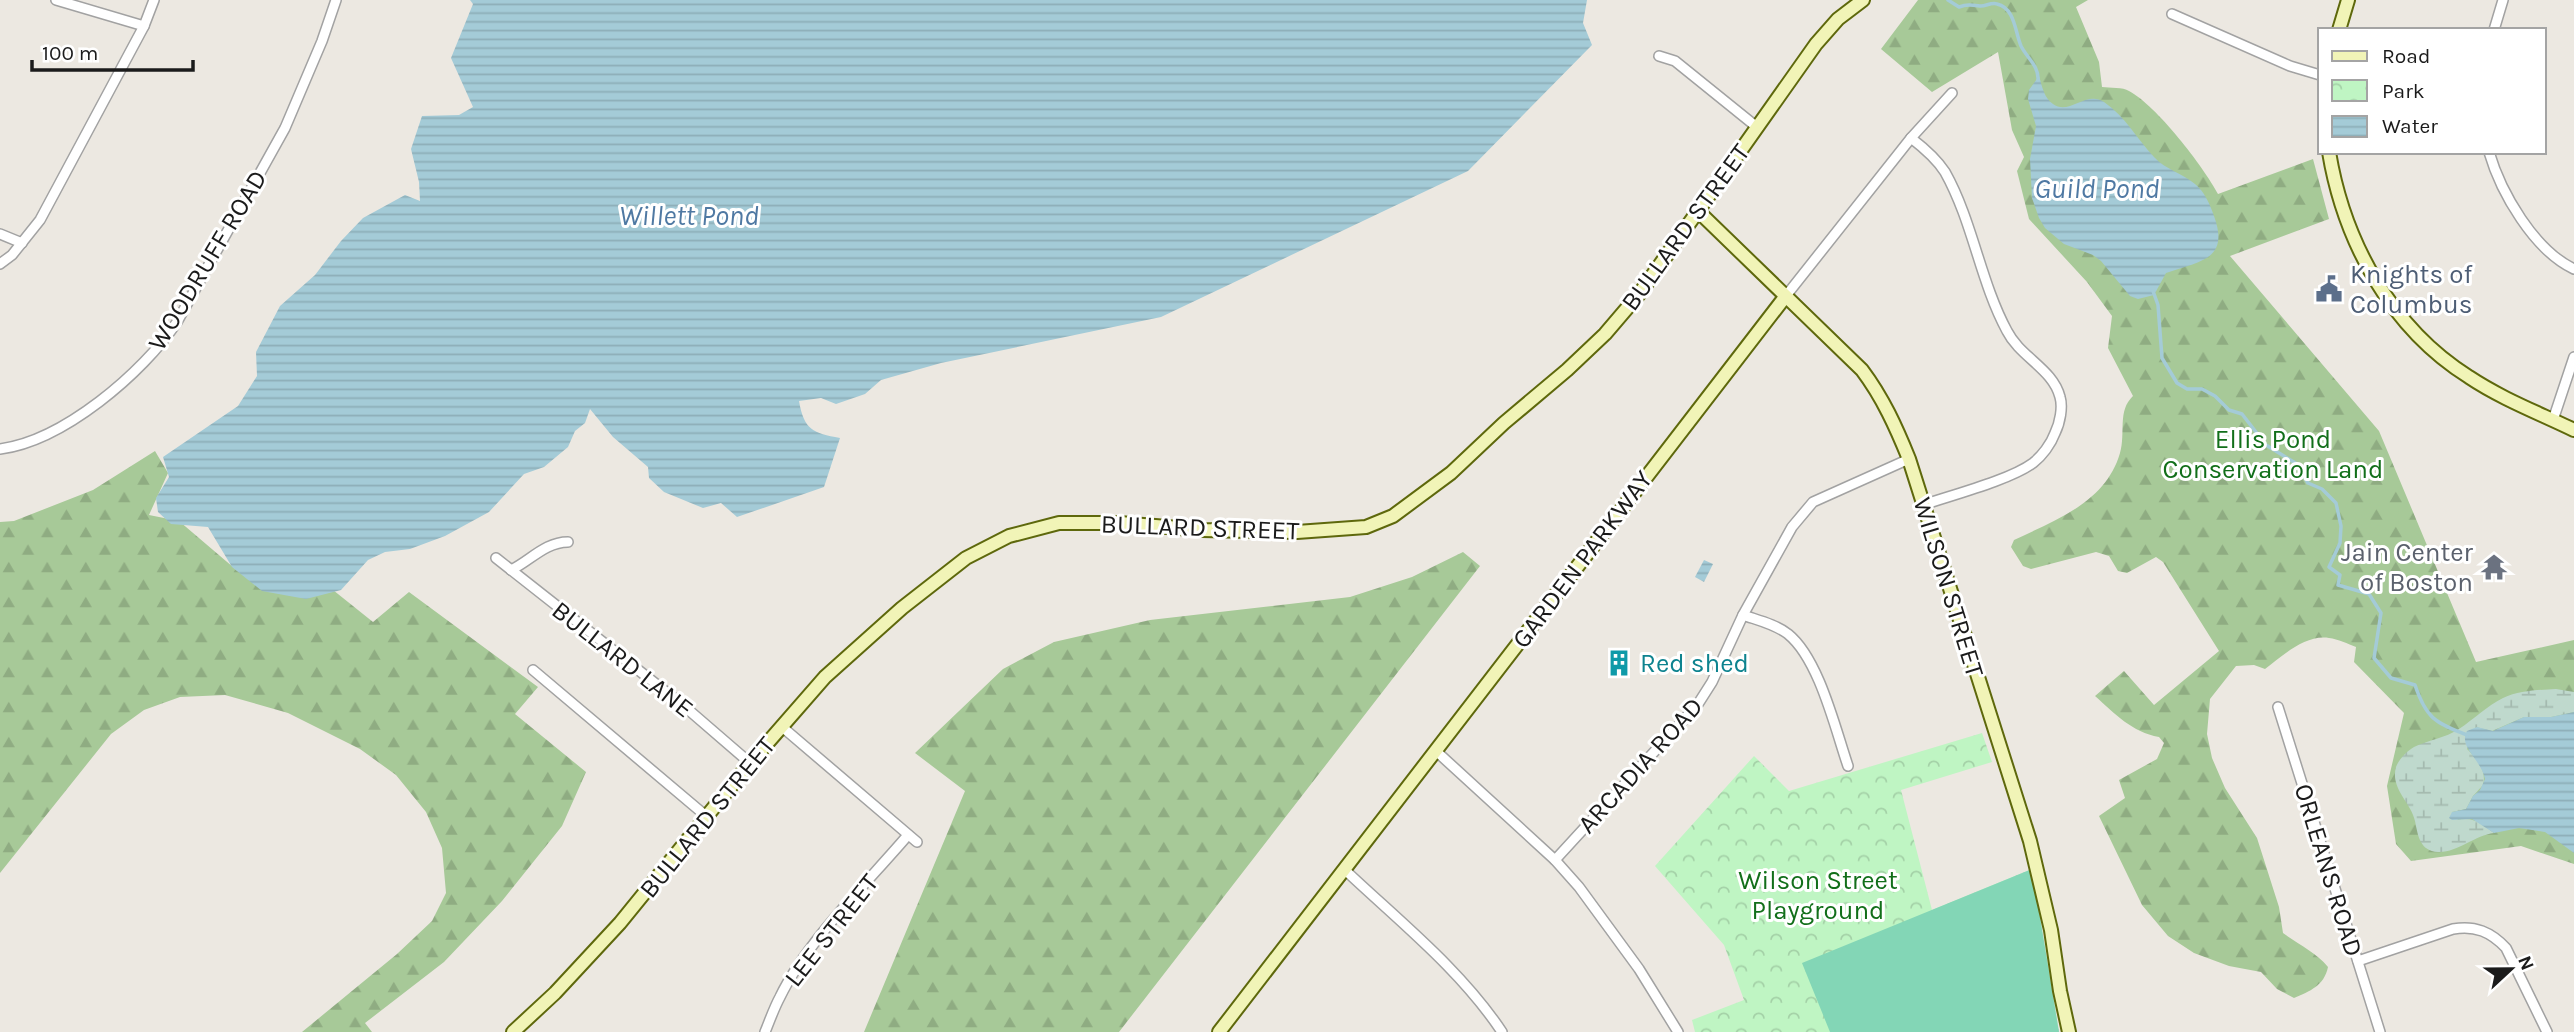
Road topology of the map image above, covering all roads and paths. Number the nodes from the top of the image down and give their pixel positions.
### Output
1 (56, 0) edge
2 (154, 0) edge
3 (336, 0) edge
4 (1863, 0) edge
5 (2348, 0) edge
6 (2503, 0) edge
7 (2172, 14) dead end
8 (144, 26) junction
9 (2340, 28) edge
10 (2495, 28) edge
11 (1659, 56) dead end
12 (2318, 74) edge
13 (1952, 93) dead end
14 (1758, 128) junction
15 (1912, 138) junction
16 (2329, 154) edge
17 (2490, 154) edge
18 (1699, 212) junction
19 (0, 233) edge
20 (22, 243) junction
21 (0, 264) edge
22 (2574, 270) edge
23 (1786, 297) junction
24 (2574, 357) edge
25 (2553, 420) junction
26 (2574, 430) edge
27 (0, 449) edge
28 (1909, 459) junction
29 (1923, 505) junction
30 (568, 542) dead end
31 (496, 558) dead end
32 (511, 570) junction
33 (1743, 615) junction
34 (533, 670) dead end
35 (2278, 707) dead end
36 (781, 726) junction
37 (1436, 751) junction
38 (750, 763) junction
39 (1848, 766) dead end
40 (706, 816) junction
41 (908, 835) junction
42 (917, 842) dead end
43 (1555, 860) junction
44 (1345, 870) junction
45 (2358, 961) junction
46 (513, 1032) edge
47 (765, 1032) edge
48 (1219, 1032) edge
49 (1502, 1032) edge
50 (1678, 1032) edge
51 (2069, 1032) edge
52 (2380, 1032) edge
53 (2547, 1032) edge

1 - 8 street
2 - 8 street
3 - 27 street, WOODRUFF ROAD
4 - 14 main road, BULLARD STREET
5 - 9 main road
6 - 10 street
7 - 12 street
8 - 20 street
11 - 14 street
13 - 15 street, GARDEN PARKWAY
14 - 18 main road, BULLARD STREET
15 - 23 street, GARDEN PARKWAY
15 - 29 street
16 - 25 main road
17 - 22 street
18 - 23 main road, WILSON STREET
18 - 36 main road, BULLARD STREET
19 - 20 street
20 - 21 street
23 - 28 main road, WILSON STREET
23 - 37 main road, GARDEN PARKWAY
24 - 25 street
25 - 26 main road
28 - 29 main road, WILSON STREET
28 - 33 street, ARCADIA ROAD
29 - 51 main road, WILSON STREET
30 - 32 street
31 - 32 street, BULLARD LANE
32 - 38 street, BULLARD LANE
33 - 39 street
33 - 43 street, ARCADIA ROAD
34 - 40 street
35 - 45 street, ORLEANS ROAD
36 - 38 main road, BULLARD STREET
36 - 41 street
37 - 43 street
37 - 44 main road, GARDEN PARKWAY
38 - 40 main road, BULLARD STREET
40 - 46 main road, BULLARD STREET
41 - 42 street
41 - 47 street, LEE STREET
43 - 50 street
44 - 48 main road, GARDEN PARKWAY
44 - 49 street
45 - 52 street, ORLEANS ROAD
45 - 53 street

